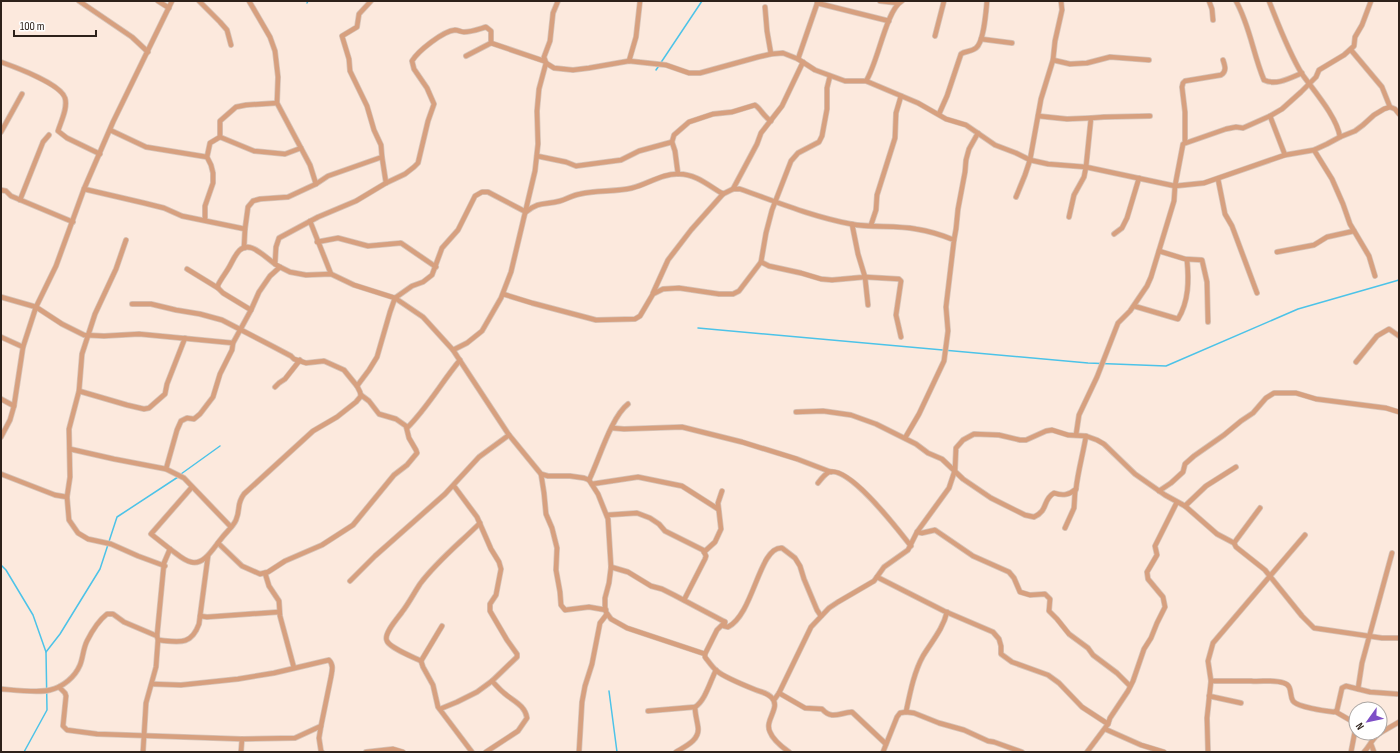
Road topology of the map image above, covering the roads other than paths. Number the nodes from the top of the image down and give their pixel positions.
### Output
1 (79, 1) edge
2 (158, 1) edge
3 (172, 1) edge
4 (199, 1) edge
5 (249, 1) edge
6 (371, 1) edge
7 (558, 1) edge
8 (640, 1) edge
9 (880, 1) edge
10 (944, 1) edge
11 (987, 1) edge
12 (1061, 1) edge
13 (1209, 1) edge
14 (1236, 1) edge
15 (1269, 1) edge
16 (1370, 1) edge
17 (818, 2) edge
18 (900, 2) edge
19 (765, 7) dead end
20 (169, 8) junction
21 (1212, 20) dead end
22 (889, 21) junction
23 (935, 36) dead end
24 (981, 39) junction
25 (491, 43) junction
26 (1012, 43) dead end
27 (231, 45) dead end
28 (1351, 50) junction
29 (148, 52) junction
30 (771, 54) junction
31 (466, 56) dead end
32 (630, 60) junction
33 (800, 60) junction
34 (1053, 60) junction
35 (1149, 60) dead end
36 (1224, 60) dead end
37 (1, 62) edge
38 (545, 62) junction
39 (1302, 73) junction
40 (830, 76) junction
41 (866, 81) junction
42 (1310, 84) junction
43 (22, 94) dead end
44 (901, 96) junction
45 (277, 103) junction
46 (1390, 108) junction
47 (939, 114) junction
48 (1399, 114) edge
49 (1038, 116) junction
50 (1150, 116) dead end
51 (1270, 116) junction
52 (1091, 118) junction
53 (771, 121) junction
54 (110, 130) junction
55 (1, 132) edge
56 (978, 133) junction
57 (49, 135) dead end
58 (220, 137) junction
59 (1340, 137) junction
60 (672, 142) junction
61 (1185, 142) junction
62 (301, 148) junction
63 (1314, 150) junction
64 (100, 154) junction
65 (1285, 155) junction
66 (537, 156) junction
67 (207, 157) junction
68 (382, 157) junction
69 (1030, 160) junction
70 (1086, 167) junction
71 (678, 174) junction
72 (1138, 178) junction
73 (1218, 179) junction
74 (386, 183) junction
75 (316, 184) junction
76 (1175, 186) junction
77 (84, 189) junction
78 (734, 189) junction
79 (1, 190) edge
80 (723, 194) junction
81 (1016, 197) dead end
82 (20, 200) junction
83 (776, 202) junction
84 (526, 212) junction
85 (1069, 217) dead end
86 (205, 220) junction
87 (310, 221) junction
88 (72, 222) junction
89 (852, 224) junction
90 (870, 225) junction
91 (245, 229) junction
92 (1354, 231) junction
93 (1114, 234) dead end
94 (126, 240) dead end
95 (954, 240) junction
96 (318, 242) junction
97 (244, 248) junction
98 (1159, 250) junction
99 (1277, 252) dead end
100 (1187, 260) junction
101 (761, 262) junction
102 (278, 266) junction
103 (436, 267) junction
104 (187, 269) dead end
105 (331, 274) junction
106 (1375, 276) dead end
107 (865, 277) junction
108 (218, 288) junction
109 (1258, 293) dead end
110 (503, 294) junction
111 (653, 294) junction
112 (1, 297) edge
113 (395, 298) junction
114 (132, 304) dead end
115 (868, 305) dead end
116 (1134, 306) junction
117 (36, 307) junction
118 (251, 310) junction
119 (1208, 322) dead end
120 (240, 329) junction
121 (89, 334) junction
122 (1399, 336) edge
123 (901, 337) dead end
124 (1, 338) edge
125 (185, 338) junction
126 (233, 343) junction
127 (23, 346) junction
128 (453, 350) junction
129 (300, 360) junction
130 (460, 360) junction
131 (1356, 362) dead end
132 (357, 386) junction
133 (275, 387) dead end
134 (79, 391) junction
135 (361, 396) junction
136 (1, 399) edge
137 (628, 404) dead end
138 (14, 406) junction
139 (796, 412) dead end
140 (1399, 412) edge
141 (407, 428) junction
142 (612, 428) junction
143 (508, 435) junction
144 (1076, 435) junction
145 (1086, 436) junction
146 (1, 437) edge
147 (905, 438) junction
148 (70, 449) junction
149 (1236, 467) dead end
150 (166, 469) junction
151 (955, 470) junction
152 (831, 472) junction
153 (1, 474) edge
154 (541, 474) junction
155 (590, 482) junction
156 (818, 483) dead end
157 (454, 486) junction
158 (192, 487) junction
159 (1076, 489) junction
160 (1159, 491) junction
161 (722, 492) dead end
162 (67, 497) junction
163 (1177, 502) junction
164 (1185, 506) junction
165 (1260, 508) dead end
166 (718, 509) junction
167 (606, 515) junction
168 (480, 523) junction
169 (231, 527) junction
170 (1065, 528) dead end
171 (917, 532) junction
172 (1305, 535) dead end
173 (218, 543) junction
174 (1234, 543) junction
175 (911, 546) junction
176 (170, 549) junction
177 (704, 552) junction
178 (1392, 554) dead end
179 (208, 556) junction
180 (164, 566) junction
181 (611, 567) junction
182 (265, 573) junction
183 (1270, 576) junction
184 (877, 577) junction
185 (350, 581) dead end
186 (684, 600) junction
187 (279, 612) junction
188 (607, 612) junction
189 (947, 612) junction
190 (200, 616) junction
191 (821, 616) junction
192 (725, 622) junction
193 (442, 626) dead end
194 (1370, 636) junction
195 (158, 638) junction
196 (1399, 638) edge
197 (705, 654) junction
198 (421, 661) junction
199 (294, 668) junction
200 (716, 670) junction
201 (492, 681) junction
202 (1211, 681) junction
203 (152, 684) junction
204 (1130, 686) junction
205 (59, 687) junction
206 (1, 689) edge
207 (1358, 689) junction
208 (779, 693) junction
209 (1397, 694) dead end
210 (1209, 696) junction
211 (774, 700) junction
212 (1241, 703) dead end
213 (695, 707) junction
214 (440, 709) junction
215 (648, 711) dead end
216 (906, 712) junction
217 (1336, 712) junction
218 (1399, 722) edge
219 (321, 726) junction
220 (1107, 726) junction
221 (1388, 728) edge
222 (144, 735) junction
223 (242, 739) junction
224 (1372, 741) edge
225 (886, 744) junction
226 (1371, 744) junction
227 (143, 752) edge
228 (241, 752) edge
229 (322, 752) edge
230 (366, 752) edge
231 (403, 752) edge
232 (472, 752) edge
233 (486, 752) edge
234 (579, 752) edge
235 (676, 752) edge
236 (789, 752) edge
237 (883, 752) edge
238 (1022, 752) edge
239 (1087, 752) edge
240 (1164, 752) edge
241 (1208, 752) edge
242 (1351, 752) edge
243 (1364, 752) edge
244 (1374, 752) edge

1 - 29 street
2 - 20 street
3 - 20 street
4 - 27 street
5 - 45 street
6 - 68 street
7 - 38 street
8 - 32 street
9 - 18 street
10 - 23 street
11 - 24 street
12 - 34 street
13 - 21 street
14 - 39 street
15 - 39 street
16 - 28 street
17 - 22 street
17 - 33 street
18 - 22 street
19 - 30 street
20 - 29 street
22 - 41 street
24 - 26 street
24 - 47 street
25 - 31 street
25 - 38 street
25 - 74 street
28 - 42 street
28 - 46 street
29 - 54 street
30 - 32 street
30 - 33 street
32 - 38 street
33 - 40 street
33 - 53 street
34 - 35 street
34 - 49 street
36 - 61 street
37 - 64 street
38 - 66 street
39 - 42 street
40 - 41 street
40 - 83 street
41 - 44 street
42 - 51 street
42 - 59 street
43 - 55 street
44 - 47 street
44 - 90 street
45 - 58 street
45 - 62 street
46 - 48 street
46 - 59 street
47 - 56 street
49 - 52 street
49 - 69 street
50 - 52 street
51 - 61 street
51 - 65 street
52 - 70 street
53 - 60 street
53 - 78 street
54 - 64 street
54 - 67 street
56 - 69 street
56 - 95 street
57 - 82 street
58 - 62 street
58 - 67 street
59 - 63 street
60 - 66 street
60 - 71 street
61 - 76 street
62 - 75 street
63 - 65 street
63 - 92 street
64 - 77 street
65 - 73 street
66 - 84 street
67 - 86 street
68 - 74 street
68 - 75 street
69 - 70 street
69 - 81 street
70 - 72 street
70 - 85 street
71 - 80 street
71 - 84 street
72 - 76 street
72 - 93 street
73 - 76 street
73 - 109 street
74 - 87 street
75 - 91 street
76 - 98 street
77 - 86 street
77 - 88 street
78 - 80 street
78 - 83 street
79 - 82 street
80 - 111 street
82 - 88 street
83 - 89 street
83 - 101 street
84 - 103 street
84 - 110 street
86 - 91 street
87 - 96 street
87 - 102 street
88 - 117 street
89 - 90 street
89 - 107 street
90 - 95 street
91 - 97 street
92 - 99 street
92 - 106 street
94 - 121 street
95 - 147 street
96 - 103 street
96 - 105 street
97 - 102 street
97 - 108 street
98 - 100 street
98 - 116 street
100 - 116 street
100 - 119 street
101 - 107 street
101 - 111 street
102 - 105 street
102 - 118 street
103 - 113 street
104 - 108 street
105 - 113 street
107 - 115 street
107 - 123 street
108 - 118 street
110 - 111 street
110 - 128 street
112 - 117 street
113 - 128 street
113 - 132 street
114 - 120 street
116 - 144 street
117 - 121 street
117 - 127 street
118 - 120 street
120 - 126 street
120 - 129 street
121 - 125 street
121 - 134 street
122 - 131 street
124 - 127 street
125 - 126 street
125 - 134 street
126 - 150 street
127 - 138 street
128 - 130 street
129 - 132 street
129 - 133 street
130 - 141 street
130 - 143 street
132 - 135 street
134 - 148 street
135 - 141 street
135 - 169 street
136 - 138 street
137 - 142 street
138 - 146 street
139 - 147 street
140 - 160 street
141 - 182 street
142 - 152 street
142 - 155 street
143 - 154 street
143 - 157 street
144 - 145 street
144 - 151 street
145 - 159 street
145 - 160 street
147 - 151 street
148 - 150 street
148 - 162 street
149 - 164 street
150 - 158 street
151 - 159 street
151 - 171 street
152 - 156 street
152 - 175 street
153 - 162 street
154 - 155 street
154 - 188 street
155 - 166 street
155 - 167 street
157 - 168 street
157 - 185 street
158 - 169 street
158 - 176 street
159 - 170 street
160 - 163 street
161 - 166 street
162 - 180 street
163 - 164 street
163 - 204 street
164 - 174 street
165 - 174 street
166 - 177 street
167 - 177 street
167 - 181 street
168 - 198 street
168 - 201 street
169 - 173 street
171 - 175 street
171 - 204 street
172 - 183 street
173 - 179 street
173 - 182 street
174 - 183 street
175 - 184 street
176 - 179 street
176 - 180 street
177 - 186 street
178 - 194 street
179 - 190 street
180 - 195 street
181 - 186 street
181 - 188 street
182 - 187 street
183 - 194 street
183 - 202 street
184 - 189 street
184 - 191 street
186 - 192 street
187 - 190 street
187 - 199 street
188 - 197 street
188 - 234 street
189 - 216 street
189 - 220 street
190 - 195 street
191 - 192 street
191 - 208 street
192 - 197 street
193 - 198 street
194 - 196 street
194 - 207 street
195 - 203 street
195 - 205 street
197 - 200 street
198 - 214 street
199 - 203 street
199 - 219 street
200 - 211 street
200 - 213 street
201 - 214 street
201 - 233 street
202 - 210 street
202 - 217 street
203 - 222 street
204 - 220 street
205 - 206 street
205 - 222 street
207 - 209 street
207 - 217 street
208 - 211 street
208 - 225 street
210 - 212 street
210 - 241 street
211 - 236 street
213 - 215 street
213 - 235 street
214 - 232 street
216 - 225 street
216 - 238 street
217 - 242 street
218 - 221 street
219 - 223 street
219 - 229 street
220 - 239 street
220 - 240 street
222 - 223 street
222 - 227 street
223 - 228 street
224 - 226 street
225 - 237 street
226 - 243 street
226 - 244 street
230 - 231 street

